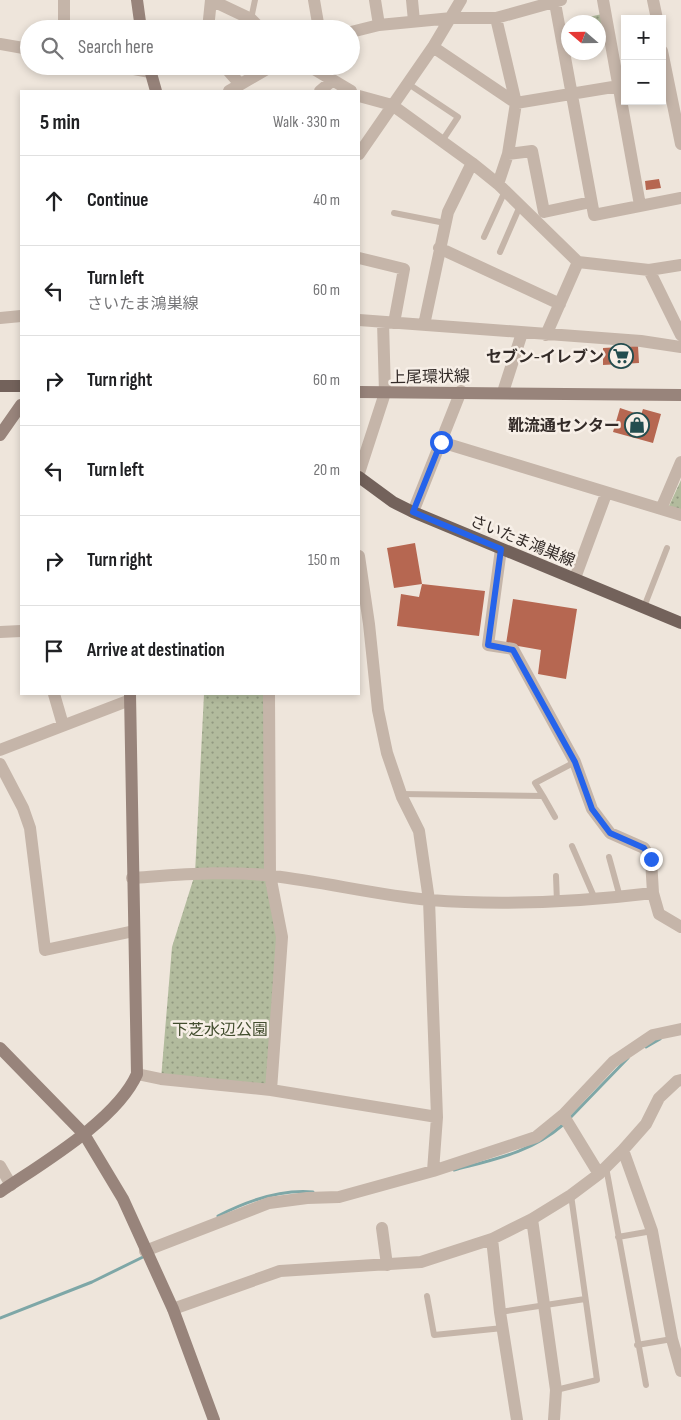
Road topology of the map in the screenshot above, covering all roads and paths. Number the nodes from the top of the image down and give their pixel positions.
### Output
1 (64, 0) edge
2 (137, 0) edge
3 (211, 0) edge
4 (255, 0) edge
5 (314, 0) edge
6 (375, 0) edge
7 (412, 0) edge
8 (461, 0) edge
9 (603, 0) edge
10 (654, 0) edge
11 (558, 1) edge
12 (656, 15) edge
13 (452, 18) junction
14 (496, 18) junction
15 (250, 19) joint
16 (64, 20) edge
17 (140, 20) edge
18 (209, 20) edge
19 (317, 20) edge
20 (414, 21) junction
21 (379, 25) junction
22 (360, 30) edge
23 (0, 44) edge
24 (20, 47) edge
25 (433, 47) junction
26 (151, 75) edge
27 (232, 75) edge
28 (256, 75) edge
29 (324, 75) edge
30 (333, 80) junction
31 (621, 81) edge
32 (407, 83) junction
33 (666, 83) edge
34 (240, 84) junction
35 (621, 86) edge
36 (156, 90) edge
37 (231, 90) edge
38 (321, 90) edge
39 (349, 90) edge
40 (571, 94) junction
41 (360, 96) edge
42 (516, 103) junction
43 (392, 105) junction
44 (625, 105) edge
45 (442, 141) junction
46 (681, 144) edge
47 (360, 153) edge
48 (508, 154) junction
49 (472, 163) junction
50 (501, 188) junction
51 (681, 198) edge
52 (591, 202) junction
53 (640, 205) junction
54 (520, 206) junction
55 (394, 213) dead end
56 (445, 223) junction
57 (484, 237) dead end
58 (439, 248) junction
59 (500, 252) dead end
60 (360, 258) edge
61 (578, 262) junction
62 (681, 265) edge
63 (648, 270) junction
64 (560, 304) junction
65 (20, 316) edge
66 (0, 318) edge
67 (360, 320) edge
68 (389, 323) junction
69 (424, 325) junction
70 (522, 333) junction
71 (546, 335) junction
72 (681, 336) edge
73 (681, 347) edge
74 (0, 386) edge
75 (20, 386) edge
76 (461, 391) junction
77 (360, 392) edge
78 (503, 392) junction
79 (385, 393) junction
80 (681, 394) edge
81 (20, 406) edge
82 (0, 436) edge
83 (441, 442) junction
84 (681, 462) edge
85 (360, 472) edge
86 (360, 476) edge
87 (606, 494) junction
88 (661, 509) junction
89 (413, 512) junction
90 (681, 515) edge
91 (667, 548) dead end
92 (501, 549) junction
93 (360, 570) edge
94 (575, 578) junction
95 (644, 607) junction
96 (681, 623) edge
97 (364, 624) edge
98 (20, 631) edge
99 (0, 632) edge
100 (54, 695) edge
101 (269, 695) edge
102 (130, 697) edge
103 (63, 726) junction
104 (0, 750) edge
105 (575, 762) junction
106 (0, 764) edge
107 (401, 794) junction
108 (543, 796) junction
109 (555, 817) dead end
110 (572, 846) dead end
111 (609, 857) dead end
112 (270, 875) junction
113 (556, 876) dead end
114 (132, 878) junction
115 (653, 893) junction
116 (620, 897) junction
117 (595, 899) junction
118 (429, 900) junction
119 (557, 902) junction
120 (681, 928) edge
121 (134, 931) junction
122 (681, 1029) edge
123 (0, 1048) edge
124 (137, 1074) junction
125 (681, 1080) edge
126 (271, 1090) junction
127 (563, 1115) junction
128 (437, 1117) junction
129 (84, 1134) junction
130 (623, 1150) junction
131 (0, 1166) edge
132 (603, 1170) junction
133 (433, 1171) junction
134 (5, 1188) edge
135 (571, 1195) junction
136 (532, 1219) junction
137 (382, 1228) dead end
138 (652, 1231) junction
139 (618, 1237) junction
140 (492, 1240) junction
141 (145, 1251) junction
142 (387, 1265) junction
143 (427, 1296) dead end
144 (585, 1299) junction
145 (544, 1305) junction
146 (173, 1309) junction
147 (500, 1312) junction
148 (503, 1328) junction
149 (672, 1339) junction
150 (637, 1345) junction
151 (681, 1371) edge
152 (646, 1385) dead end
153 (556, 1390) junction
154 (214, 1420) edge
155 (517, 1420) edge
156 (554, 1420) edge

1 - 16 street
2 - 17 street
3 - 15 street
3 - 18 street
4 - 15 lane
5 - 19 street
6 - 21 street
7 - 20 street
8 - 13 street
9 - 31 street
10 - 12 street
11 - 14 street
11 - 40 street
13 - 14 street
13 - 20 street
13 - 25 street
14 - 42 street
20 - 21 street
21 - 22 street
23 - 24 street
25 - 32 street
25 - 42 street
26 - 36 street
27 - 34 street
28 - 34 street
29 - 30 street
30 - 38 street
30 - 39 street
32 - 43 street
32 - 45 lane
33 - 46 street
34 - 37 street
35 - 40 street
40 - 42 street
40 - 52 street
41 - 43 street
42 - 48 street
43 - 45 street
43 - 47 street
44 - 53 street
45 - 49 street
48 - 50 street
48 - 52 street
49 - 50 street
49 - 56 street
50 - 54 street
50 - 57 lane
51 - 53 street
52 - 53 street
54 - 59 lane
54 - 61 street
55 - 56 lane
56 - 58 street
58 - 64 street
58 - 69 street
60 - 68 street
61 - 63 street
61 - 64 street
62 - 63 street
63 - 72 street
64 - 71 street
65 - 66 street
67 - 68 street
68 - 69 street
68 - 79 street
69 - 70 street
70 - 71 street
70 - 78 street
71 - 73 street
74 - 75 main road
76 - 78 street, 上尾環状線
76 - 79 street, 上尾環状線
76 - 83 street
77 - 79 street, 上尾環状線
78 - 80 street, 上尾環状線
79 - 85 street
81 - 82 street
83 - 87 street
83 - 89 street
84 - 88 street
86 - 89 main road, さいたま鴻巣線
87 - 88 street
87 - 94 street
88 - 90 street
89 - 92 main road, さいたま鴻巣線
91 - 95 lane
92 - 94 main road, さいたま鴻巣線
92 - 105 street
93 - 97 street
94 - 95 main road, さいたま鴻巣線
95 - 96 main road, さいたま鴻巣線
97 - 107 street
98 - 99 street
100 - 103 street
101 - 112 street
102 - 103 street
102 - 114 street
103 - 104 street
105 - 108 lane
105 - 115 street
106 - 121 street
107 - 108 lane
107 - 118 street
108 - 109 lane
110 - 117 lane
111 - 116 lane
112 - 114 street
112 - 118 street
112 - 126 street
113 - 119 lane
114 - 121 street
115 - 116 street
115 - 120 street
116 - 117 street
117 - 119 street
118 - 119 street
118 - 128 street
121 - 124 street
122 - 127 street
123 - 129 street
124 - 126 street
124 - 129 street
125 - 130 street
126 - 128 street
127 - 132 street
127 - 133 street
128 - 133 street
129 - 134 street
129 - 141 street
130 - 132 street
130 - 138 street
131 - 134 street
132 - 135 street
132 - 139 lane
133 - 141 street
135 - 136 street
135 - 144 lane
136 - 140 street
136 - 145 street
137 - 142 street
138 - 139 lane
138 - 149 street
139 - 150 lane
140 - 142 street
140 - 147 street
141 - 146 street
142 - 146 street
143 - 148 lane
144 - 145 lane
144 - 153 lane
145 - 147 lane
145 - 153 street
146 - 154 street
147 - 148 street
148 - 155 street
149 - 150 lane
149 - 151 street
150 - 152 lane
153 - 156 street

